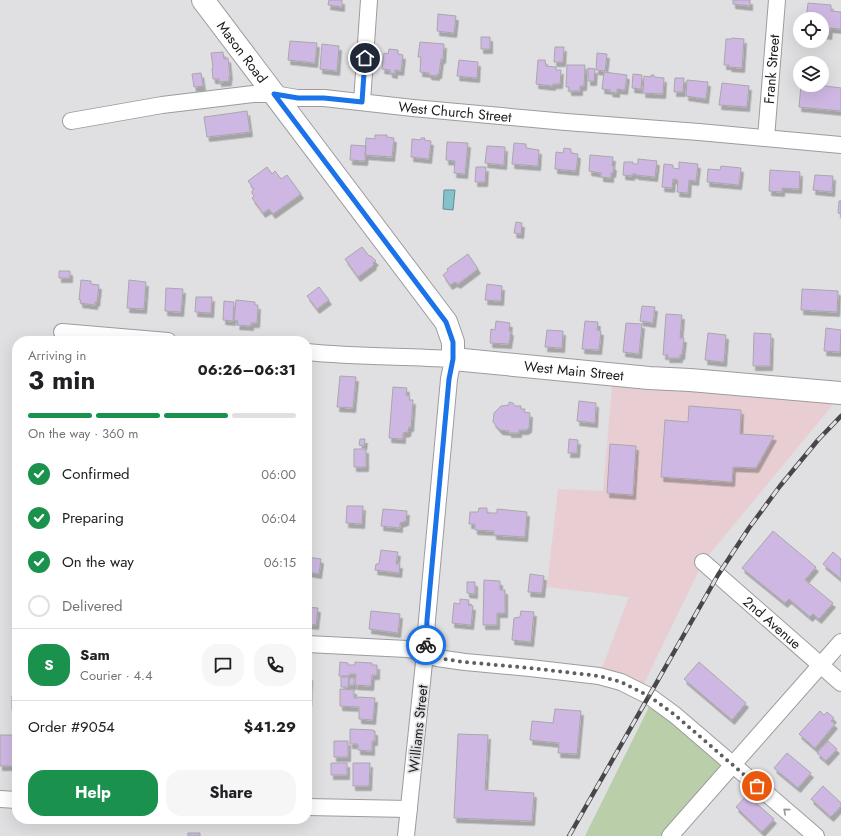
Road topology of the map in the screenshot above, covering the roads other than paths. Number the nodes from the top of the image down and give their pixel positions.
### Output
1 (203, 0) edge
2 (369, 0) edge
3 (777, 0) edge
4 (274, 94) junction
5 (362, 102) junction
6 (71, 121) dead end
7 (766, 138) junction
8 (841, 145) edge
9 (62, 332) dead end
10 (109, 336) edge
11 (312, 352) edge
12 (453, 359) junction
13 (841, 393) edge
14 (704, 562) dead end
15 (841, 642) edge
16 (312, 644) edge
17 (426, 653) junction
18 (821, 665) junction
19 (841, 683) edge
20 (733, 764) junction
21 (0, 799) edge
22 (12, 800) edge
23 (312, 807) edge
24 (409, 809) junction
25 (406, 836) edge
26 (670, 836) edge
27 (816, 836) edge

1 - 4 main road, Mason Road
2 - 5 street
3 - 7 street, Frank Street
4 - 5 street, West Church Street
4 - 6 street, West Church Street
4 - 12 main road, Mason Road
5 - 7 street, West Church Street
7 - 8 street, West Church Street
9 - 10 street
11 - 12 street, West Main Street
12 - 13 main road, West Main Street
12 - 17 street, Williams Street
14 - 18 street, 2nd Avenue
15 - 18 street
16 - 17 street
17 - 20 street
17 - 24 street, Williams Street
18 - 19 street, 2nd Avenue
18 - 20 street
20 - 26 street
27 -> 20 street
21 - 22 street
23 - 24 street
24 - 25 street, Williams Street

